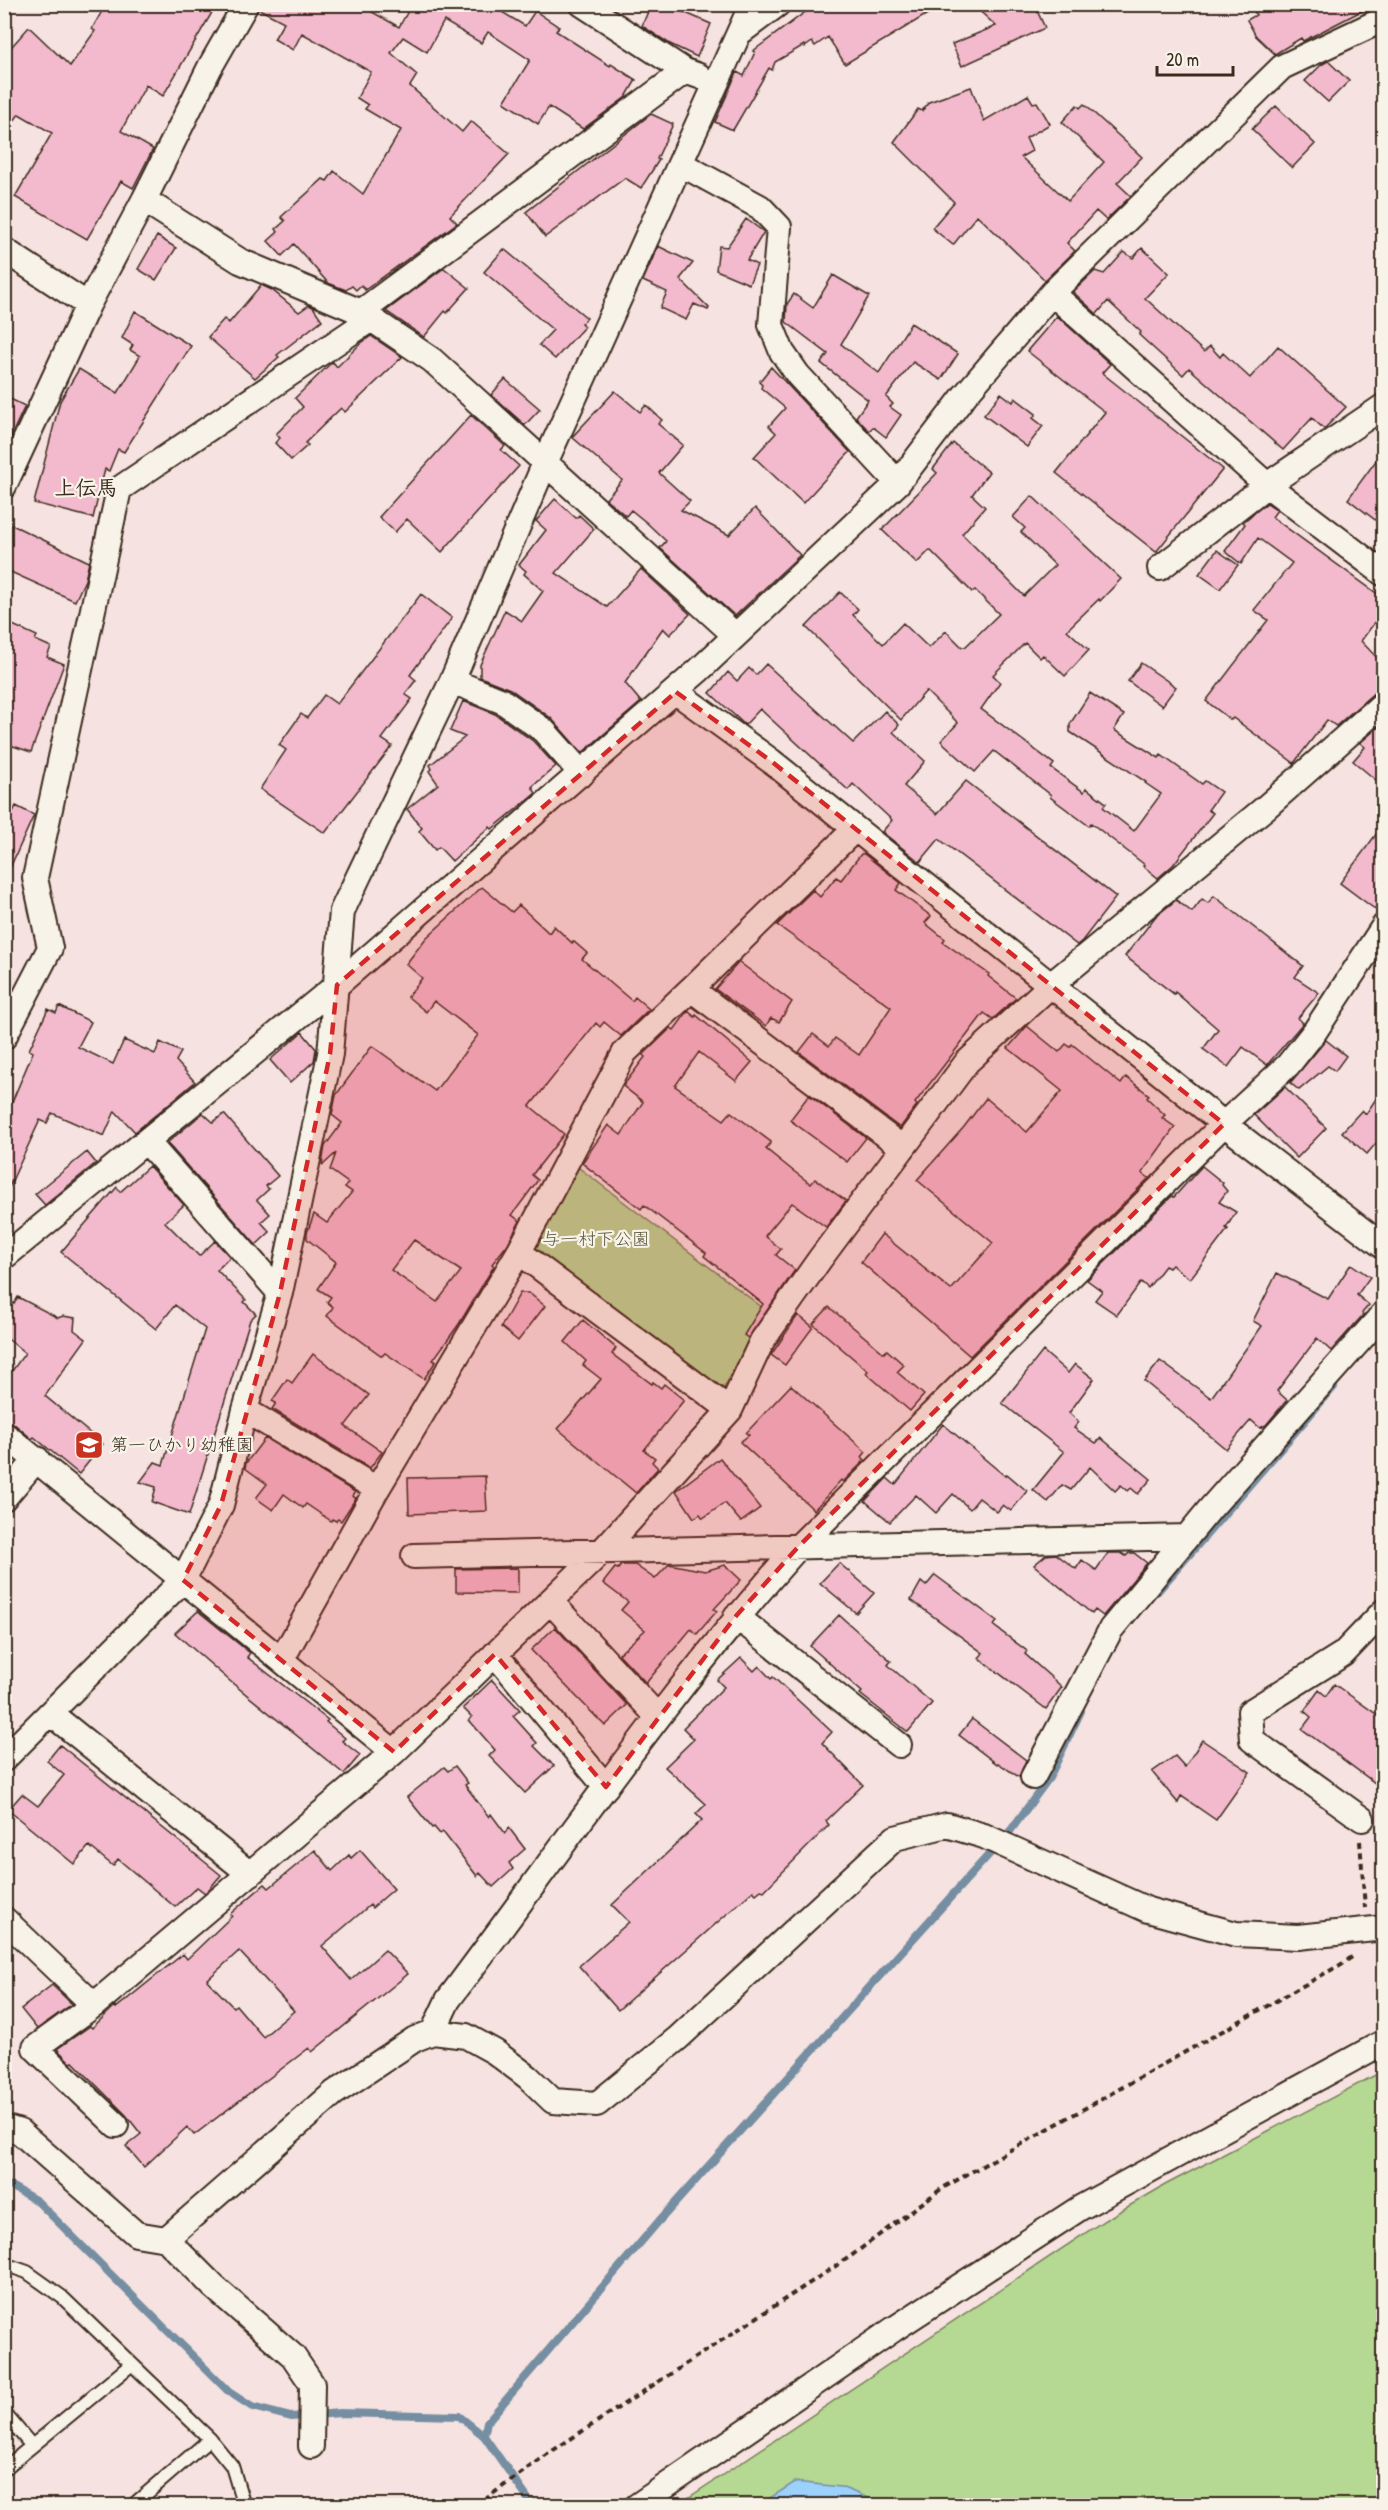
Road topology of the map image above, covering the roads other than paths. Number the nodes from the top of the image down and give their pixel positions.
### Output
1 (246, 4) edge
2 (582, 4) edge
3 (752, 4) edge
4 (778, 4) edge
5 (614, 13) edge
6 (1383, 19) edge
7 (741, 31) junction
8 (685, 71) junction
9 (715, 83) junction
10 (681, 164) junction
11 (144, 200) junction
12 (4, 250) edge
13 (1053, 293) junction
14 (88, 305) junction
15 (366, 315) junction
16 (1383, 406) edge
17 (545, 463) junction
18 (898, 483) junction
19 (1267, 485) junction
20 (4, 486) edge
21 (1160, 568) dead end
22 (1383, 574) edge
23 (735, 635) junction
24 (452, 681) junction
25 (676, 692) junction
26 (1383, 703) edge
27 (582, 774) junction
28 (855, 829) junction
29 (1383, 926) edge
30 (1052, 984) junction
31 (338, 985) junction
32 (691, 989) junction
33 (4, 1037) edge
34 (1224, 1124) junction
35 (147, 1142) junction
36 (903, 1148) junction
37 (1383, 1247) edge
38 (519, 1252) junction
39 (4, 1257) edge
40 (280, 1293) junction
41 (1383, 1312) edge
42 (245, 1410) junction
43 (730, 1410) junction
44 (4, 1434) edge
45 (37, 1459) junction
46 (377, 1490) junction
47 (4, 1498) edge
48 (1187, 1537) junction
49 (799, 1546) junction
50 (603, 1550) junction
51 (414, 1556) dead end
52 (183, 1580) junction
53 (550, 1601) junction
54 (1383, 1611) edge
55 (736, 1616) junction
56 (495, 1654) junction
57 (282, 1659) junction
58 (50, 1713) junction
59 (658, 1718) junction
60 (899, 1745) dead end
61 (394, 1752) junction
62 (4, 1759) edge
63 (1033, 1777) dead end
64 (606, 1787) junction
65 (1362, 1819) road end
66 (250, 1874) junction
67 (4, 1919) edge
68 (1383, 1928) edge
69 (94, 2005) junction
70 (432, 2032) junction
71 (1383, 2042) edge
72 (116, 2125) dead end
73 (4, 2127) edge
74 (166, 2239) junction
75 (4, 2264) edge
76 (132, 2364) junction
77 (4, 2413) edge
78 (210, 2439) junction
79 (32, 2446) junction
80 (311, 2446) dead end
81 (4, 2469) edge
82 (132, 2505) edge
83 (244, 2505) edge
84 (637, 2505) edge

1 - 11 street
2 - 5 street
3 - 7 street
4 - 7 street
5 - 8 street
6 - 13 street
7 - 9 street
8 - 9 street
8 - 15 street
9 - 10 street
10 - 17 street
10 - 18 street
11 - 14 street
11 - 15 street
12 - 14 street
13 - 18 street
13 - 19 street
14 - 20 street
15 - 17 street
15 - 33 street
16 - 19 street
17 - 23 street
17 - 24 street
18 - 23 street
19 - 21 street
19 - 22 street
23 - 25 street
24 - 27 street
24 - 31 street
25 - 27 street
25 - 28 street
26 - 30 street
27 - 31 street
28 - 30 street
28 - 32 street
29 - 34 street
30 - 34 street
30 - 36 street
31 - 35 street
31 - 40 street
32 - 36 street
32 - 38 street
34 - 37 street
34 - 49 street
35 - 39 street
35 - 40 street
36 - 43 street
38 - 43 street
38 - 46 street
40 - 42 street
41 - 48 street
42 - 46 street
42 - 52 street
43 - 50 street
44 - 45 street
45 - 47 street
45 - 52 street
46 - 57 street
48 - 49 street
48 - 63 street
49 - 50 street
49 - 55 street
50 - 51 street
50 - 53 street
52 - 57 street
52 - 58 street
53 - 56 street
53 - 59 street
54 - 65 street
55 - 59 street
55 - 60 street
56 - 61 street
56 - 64 street
57 - 61 street
58 - 62 street
58 - 66 street
59 - 64 street
61 - 66 street
64 - 70 street
66 - 69 street
67 - 69 street
68 - 70 street
69 - 72 street
70 - 74 street
71 - 84 street
73 - 74 street
74 - 80 street
75 - 76 lane
76 - 78 lane
76 - 79 lane
77 - 79 lane
78 - 82 lane
78 - 83 lane
79 - 81 lane

